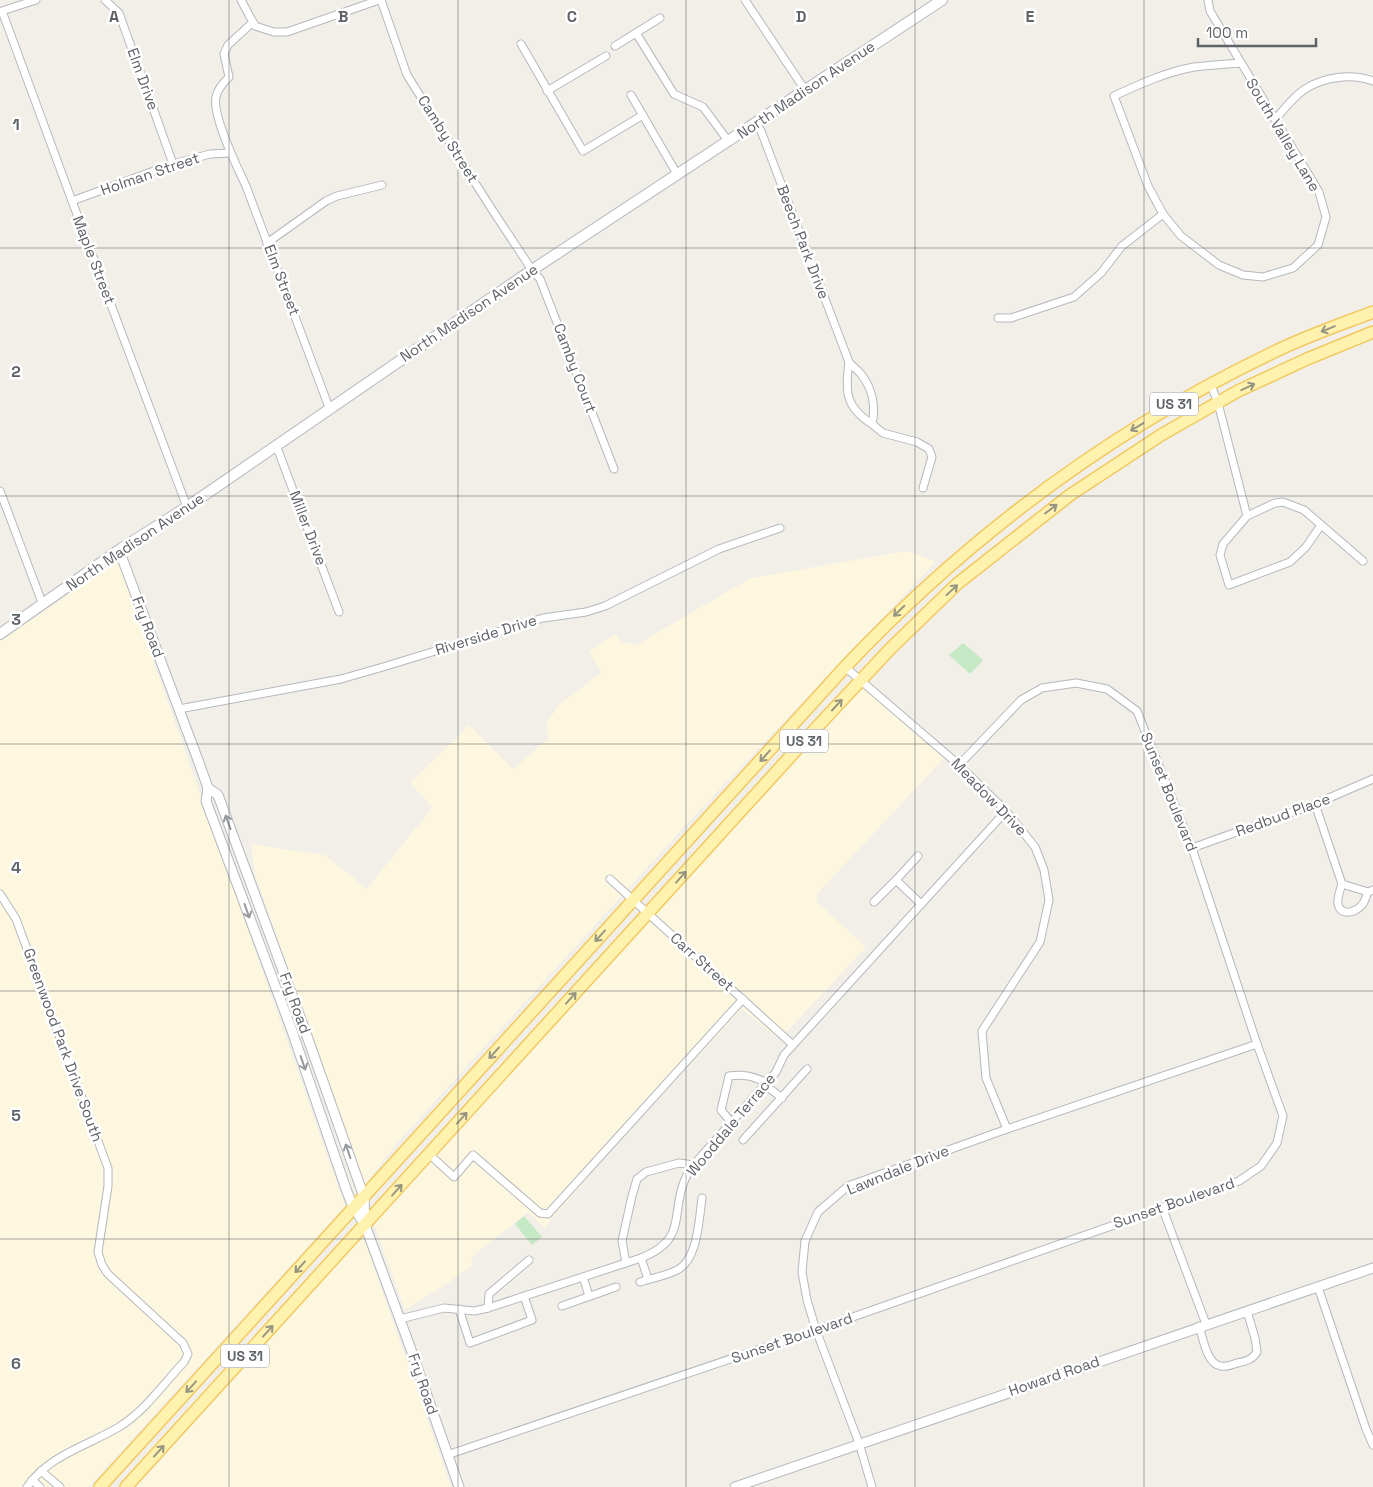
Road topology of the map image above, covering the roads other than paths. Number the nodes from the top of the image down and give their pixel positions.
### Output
1 (36, 0) edge
2 (105, 0) edge
3 (241, 0) edge
4 (380, 0) edge
5 (745, 0) edge
6 (942, 0) edge
7 (1208, 0) edge
8 (660, 18) dead end
9 (254, 24) junction
10 (636, 33) junction
11 (521, 44) dead end
12 (615, 46) dead end
13 (606, 56) dead end
14 (1240, 63) junction
15 (1373, 81) edge
16 (806, 90) junction
17 (547, 91) junction
18 (631, 95) dead end
19 (643, 115) junction
20 (1275, 120) junction
21 (756, 123) junction
22 (729, 142) junction
23 (229, 153) junction
24 (173, 164) junction
25 (677, 174) junction
26 (382, 185) dead end
27 (72, 201) junction
28 (1163, 214) junction
29 (267, 243) junction
30 (532, 270) junction
31 (1373, 312) edge
32 (998, 318) dead end
33 (1373, 332) edge
34 (849, 362) junction
35 (1211, 385) junction
36 (1218, 403) junction
37 (330, 410) junction
38 (872, 424) junction
39 (276, 445) junction
40 (614, 469) dead end
41 (923, 488) dead end
42 (0, 490) edge
43 (187, 507) junction
44 (1247, 516) junction
45 (1321, 525) junction
46 (780, 528) dead end
47 (119, 550) junction
48 (1363, 561) dead end
49 (43, 605) junction
50 (339, 612) dead end
51 (0, 634) edge
52 (845, 667) junction
53 (861, 680) junction
54 (180, 710) junction
55 (959, 764) junction
56 (1373, 779) edge
57 (208, 788) junction
58 (1315, 804) junction
59 (1006, 811) junction
60 (1192, 848) junction
61 (918, 856) dead end
62 (610, 879) dead end
63 (896, 880) junction
64 (1342, 884) junction
65 (1371, 891) edge
66 (0, 894) edge
67 (633, 900) junction
68 (874, 902) dead end
69 (921, 904) junction
70 (648, 913) junction
71 (743, 999) junction
72 (1257, 1044) junction
73 (793, 1045) junction
74 (807, 1069) dead end
75 (766, 1084) junction
76 (782, 1098) junction
77 (731, 1122) junction
78 (1007, 1128) junction
79 (743, 1140) dead end
80 (429, 1154) junction
81 (694, 1165) junction
82 (364, 1197) junction
83 (702, 1198) dead end
84 (353, 1207) junction
85 (1162, 1207) junction
86 (365, 1225) junction
87 (641, 1258) junction
88 (529, 1260) dead end
89 (626, 1263) junction
90 (1373, 1268) edge
91 (583, 1277) junction
92 (648, 1279) junction
93 (640, 1282) dead end
94 (616, 1287) dead end
95 (1318, 1287) junction
96 (524, 1296) junction
97 (589, 1296) junction
98 (562, 1306) dead end
99 (488, 1308) junction
100 (459, 1309) junction
101 (1247, 1311) junction
102 (400, 1319) junction
103 (1203, 1325) junction
104 (816, 1330) junction
105 (859, 1443) junction
106 (1373, 1445) edge
107 (447, 1456) junction
108 (41, 1471) junction
109 (32, 1480) junction
110 (27, 1487) edge
111 (40, 1487) edge
112 (60, 1487) edge
113 (100, 1487) edge
114 (126, 1487) edge
115 (459, 1487) edge
116 (735, 1487) edge
117 (872, 1487) edge

1 - 27 street, Maple Street
2 - 24 street, Elm Drive
3 - 9 street
4 - 9 street
4 - 30 street, Camby Street
5 - 16 street
6 - 16 main road, North Madison Avenue
7 - 14 street, South Valley Lane
8 - 10 street
9 - 23 street, Elm Street
10 - 12 street
10 - 22 street
11 - 17 street
13 - 17 street
14 - 20 street, South Valley Lane
14 - 28 street
15 - 20 street
16 - 21 main road, North Madison Avenue
17 - 19 street
18 - 19 street
19 - 25 street
20 - 28 street, South Valley Lane
21 - 22 main road, North Madison Avenue
21 - 34 street, Beech Park Drive
22 - 25 main road, North Madison Avenue
23 - 24 street, Holman Street
23 - 29 street, Elm Street
24 - 27 street, Holman Street
25 - 30 main road, North Madison Avenue
26 - 29 street
27 - 43 street, Maple Street
28 - 32 street
29 - 37 street, Elm Street
30 - 37 main road, North Madison Avenue
30 - 40 street, Camby Court
31 -> 35 main road, US 31
36 -> 33 main road, US 31
34 - 38 street, Beech Park Drive
34 - 38 street, Beech Park Drive
35 - 36 street
35 -> 52 main road, US 31
36 - 44 street
53 -> 36 main road, US 31
37 - 39 main road, North Madison Avenue
38 - 41 street, Beech Park Drive
39 - 43 main road, North Madison Avenue
39 - 50 street, Miller Drive
42 - 49 street
43 - 47 main road, North Madison Avenue
44 - 45 street
44 - 45 street
45 - 48 street
46 - 54 street, Riverside Drive
47 - 49 main road, North Madison Avenue
47 - 54 street, Fry Road
49 - 51 main road, North Madison Avenue
52 - 53 street, Meadow Drive
52 -> 67 main road, US 31
53 - 55 street, Meadow Drive
70 -> 53 main road, US 31
54 - 57 street, Fry Road
55 - 59 street, Meadow Drive
55 - 60 street, Sunset Boulevard
56 - 58 street, Redbud Place
82 -> 57 street, Fry Road
57 -> 84 street, Fry Road
58 - 60 street, Redbud Place
58 - 64 street
59 - 69 street, Wooddale Terrace
59 - 78 street, Meadow Drive
60 - 72 street, Sunset Boulevard
61 - 63 street
62 - 67 street, Carr Street
63 - 68 street
63 - 69 street
64 - 65 street
64 - 65 street
66 - 108 street, Greenwood Park Drive South
67 - 70 street, Carr Street
67 -> 82 main road, US 31
69 - 73 street, Wooddale Terrace
70 - 71 street, Carr Street
80 -> 70 main road, US 31
71 - 73 street, Carr Street
71 - 80 street
72 - 78 street, Lawndale Drive
72 - 85 street, Sunset Boulevard
73 - 75 street, Wooddale Terrace
74 - 76 street
75 - 76 street
75 - 77 street, Wooddale Terrace
75 - 77 street
76 - 79 street
77 - 81 street, Wooddale Terrace
78 - 104 street, Lawndale Drive
86 -> 80 main road, US 31
81 - 87 street, Wooddale Terrace
81 - 89 street
82 - 84 main road, US 31
82 - 86 street, Fry Road
83 - 92 street
84 - 86 street, Fry Road
84 -> 113 main road, US 31
85 - 103 street
85 - 104 street, Sunset Boulevard
86 - 102 street, Fry Road
114 -> 86 main road, US 31
87 - 89 street, Wooddale Terrace
87 - 92 street
88 - 99 street
89 - 91 street, Wooddale Terrace
90 - 95 street, Howard Road
91 - 96 street, Wooddale Terrace
91 - 97 street
92 - 93 street
94 - 97 street
95 - 101 street, Howard Road
95 - 106 street
96 - 99 street, Wooddale Terrace
96 - 100 street
97 - 98 street
99 - 100 street, Wooddale Terrace
100 - 102 street, Wooddale Terrace
101 - 103 street, Howard Road
101 - 103 street
102 - 107 street, Fry Road
103 - 105 street, Howard Road
104 - 105 street, Lawndale Drive
104 - 107 street, Sunset Boulevard
105 - 116 street, Howard Road
105 - 117 street, Lawndale Drive
107 - 115 street, Fry Road
108 - 109 street
108 - 112 street
109 - 110 street
109 - 111 street

